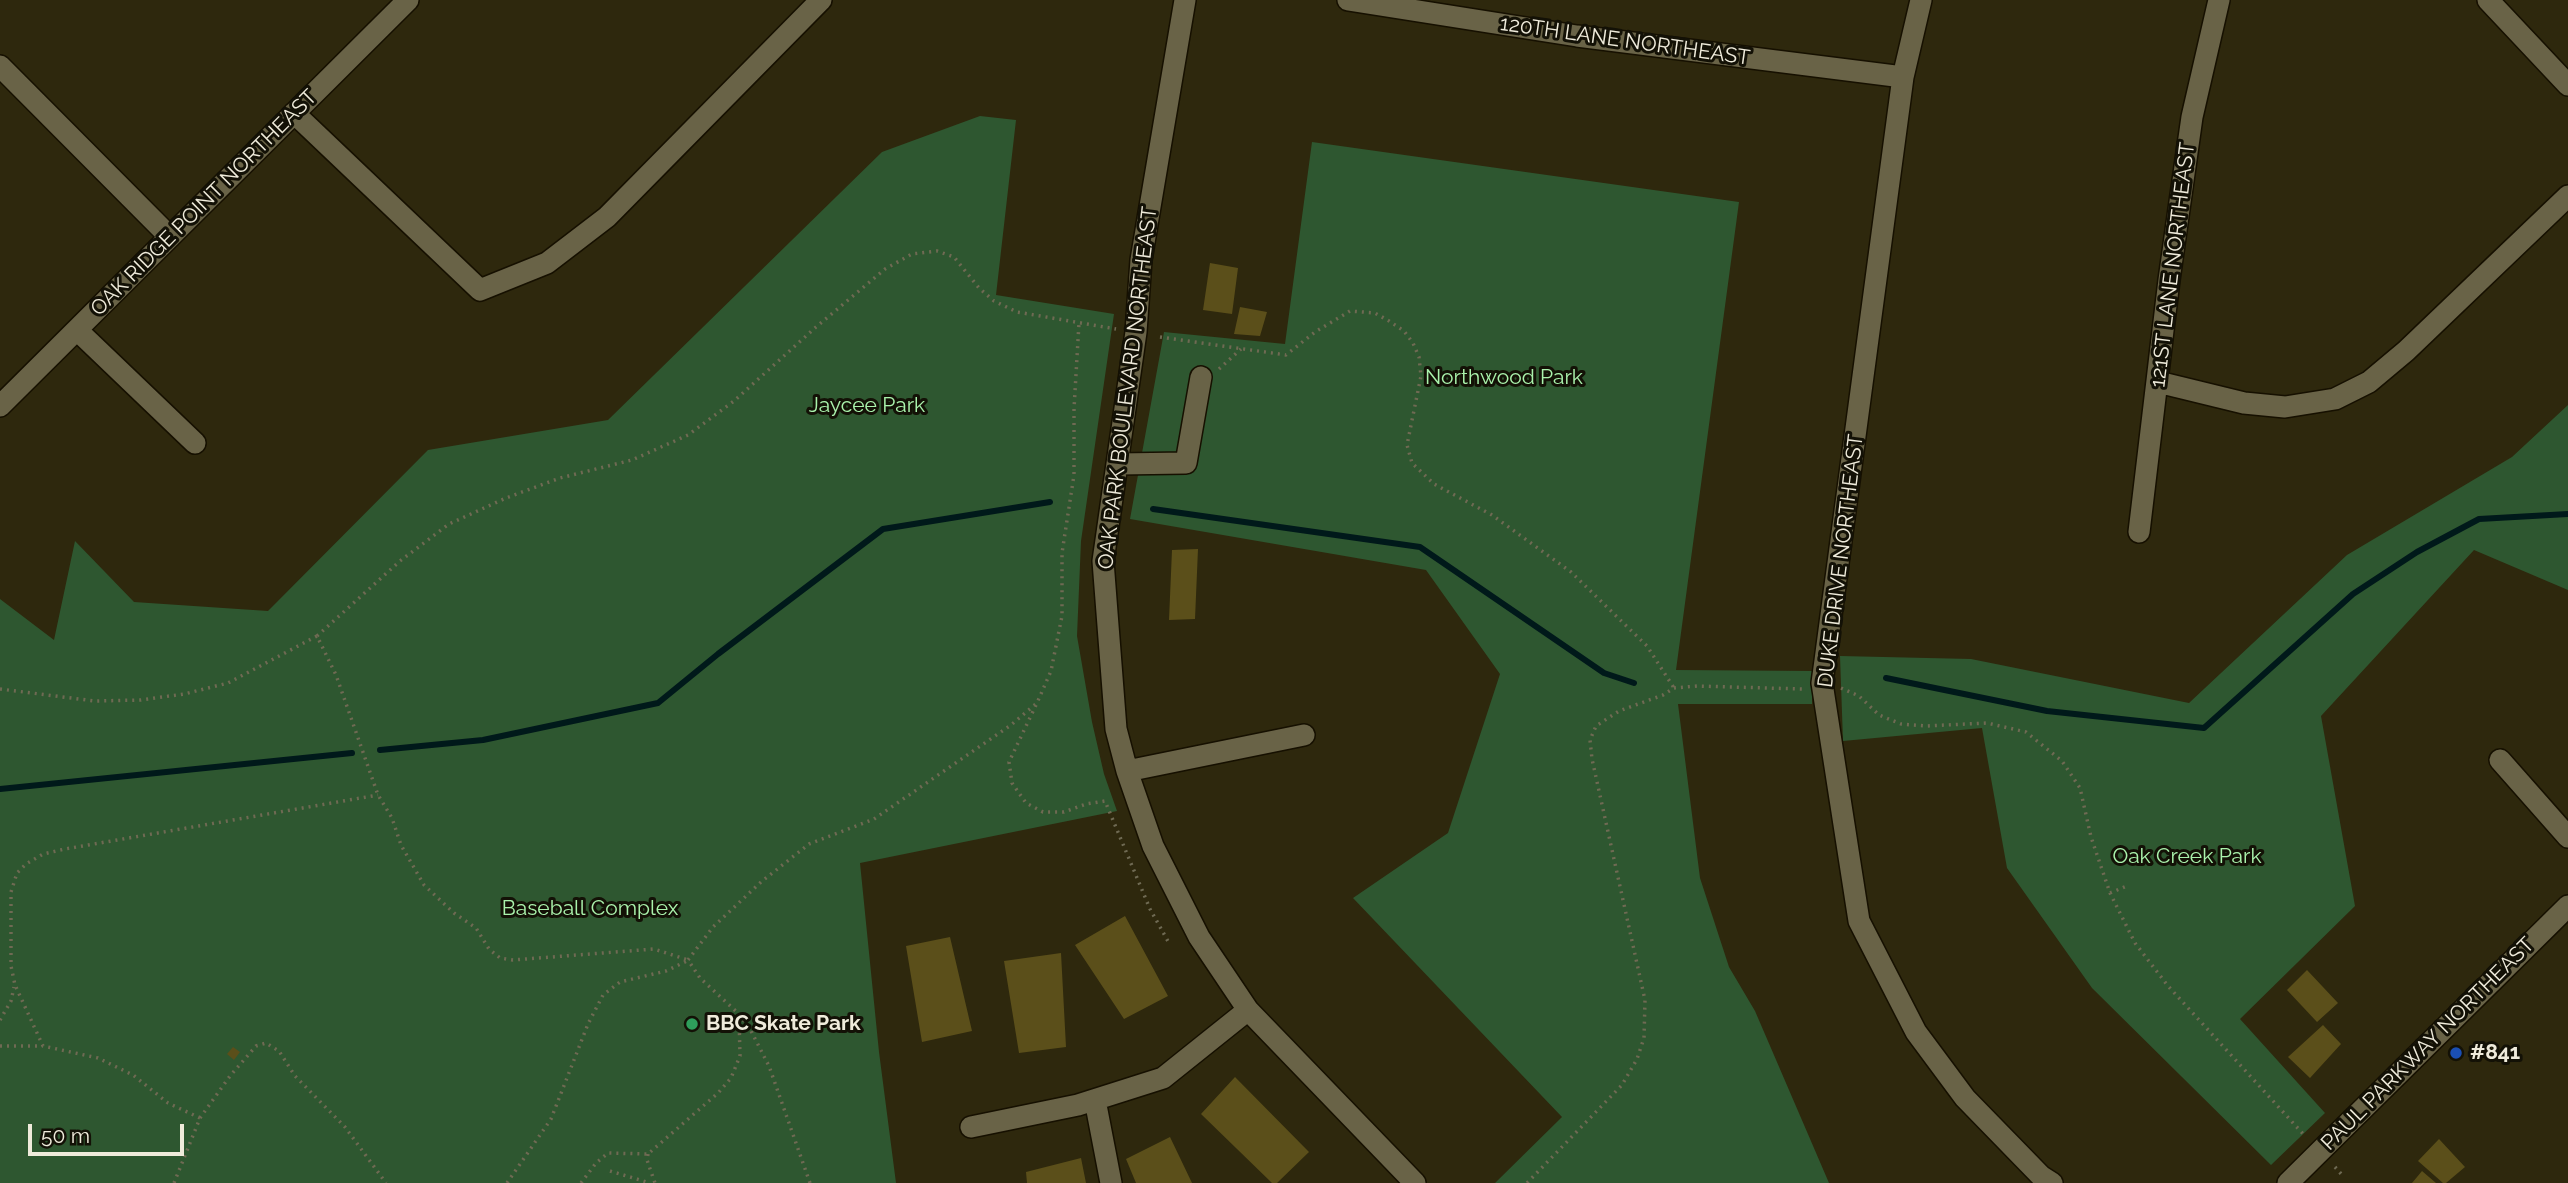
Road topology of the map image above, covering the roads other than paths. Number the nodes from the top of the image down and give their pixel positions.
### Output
1 (408, 0) edge
2 (821, 0) edge
3 (1185, 0) edge
4 (1348, 0) edge
5 (1921, 0) edge
6 (2219, 0) edge
7 (2488, 0) edge
8 (0, 66) edge
9 (1903, 77) junction
10 (2568, 85) edge
11 (294, 113) junction
12 (2568, 195) edge
13 (170, 237) junction
14 (77, 330) junction
15 (1201, 377) road end
16 (2158, 382) junction
17 (0, 405) edge
18 (195, 443) dead end
19 (1118, 464) junction
20 (2139, 532) dead end
21 (1304, 735) dead end
22 (2500, 760) dead end
23 (1127, 771) junction
24 (2568, 837) edge
25 (2568, 906) edge
26 (1248, 1010) junction
27 (1095, 1100) junction
28 (971, 1127) dead end
29 (1111, 1183) edge
30 (1415, 1183) edge
31 (2052, 1183) edge
32 (2288, 1183) edge

1 - 11 street, OAK RIDGE POINT NORTHEAST
2 - 11 street
3 - 19 street, OAK PARK BOULEVARD NORTHEAST
4 - 9 street, 120TH LANE NORTHEAST
5 - 9 street, DUKE DRIVE NORTHEAST
6 - 16 street, 121ST LANE NORTHEAST
7 - 10 street
8 - 13 street
9 - 31 street, DUKE DRIVE NORTHEAST
11 - 13 street, OAK RIDGE POINT NORTHEAST
12 - 16 street
13 - 14 street, OAK RIDGE POINT NORTHEAST
14 - 17 street, OAK RIDGE POINT NORTHEAST
14 - 18 street
15 - 19 street
16 - 20 street, 121ST LANE NORTHEAST
19 - 23 street, OAK PARK BOULEVARD NORTHEAST
21 - 23 street
22 - 24 street
23 - 26 street, OAK PARK BOULEVARD NORTHEAST
25 - 32 street, PAUL PARKWAY NORTHEAST
26 - 27 street
26 - 30 street, OAK PARK BOULEVARD NORTHEAST
27 - 28 street
27 - 29 street

